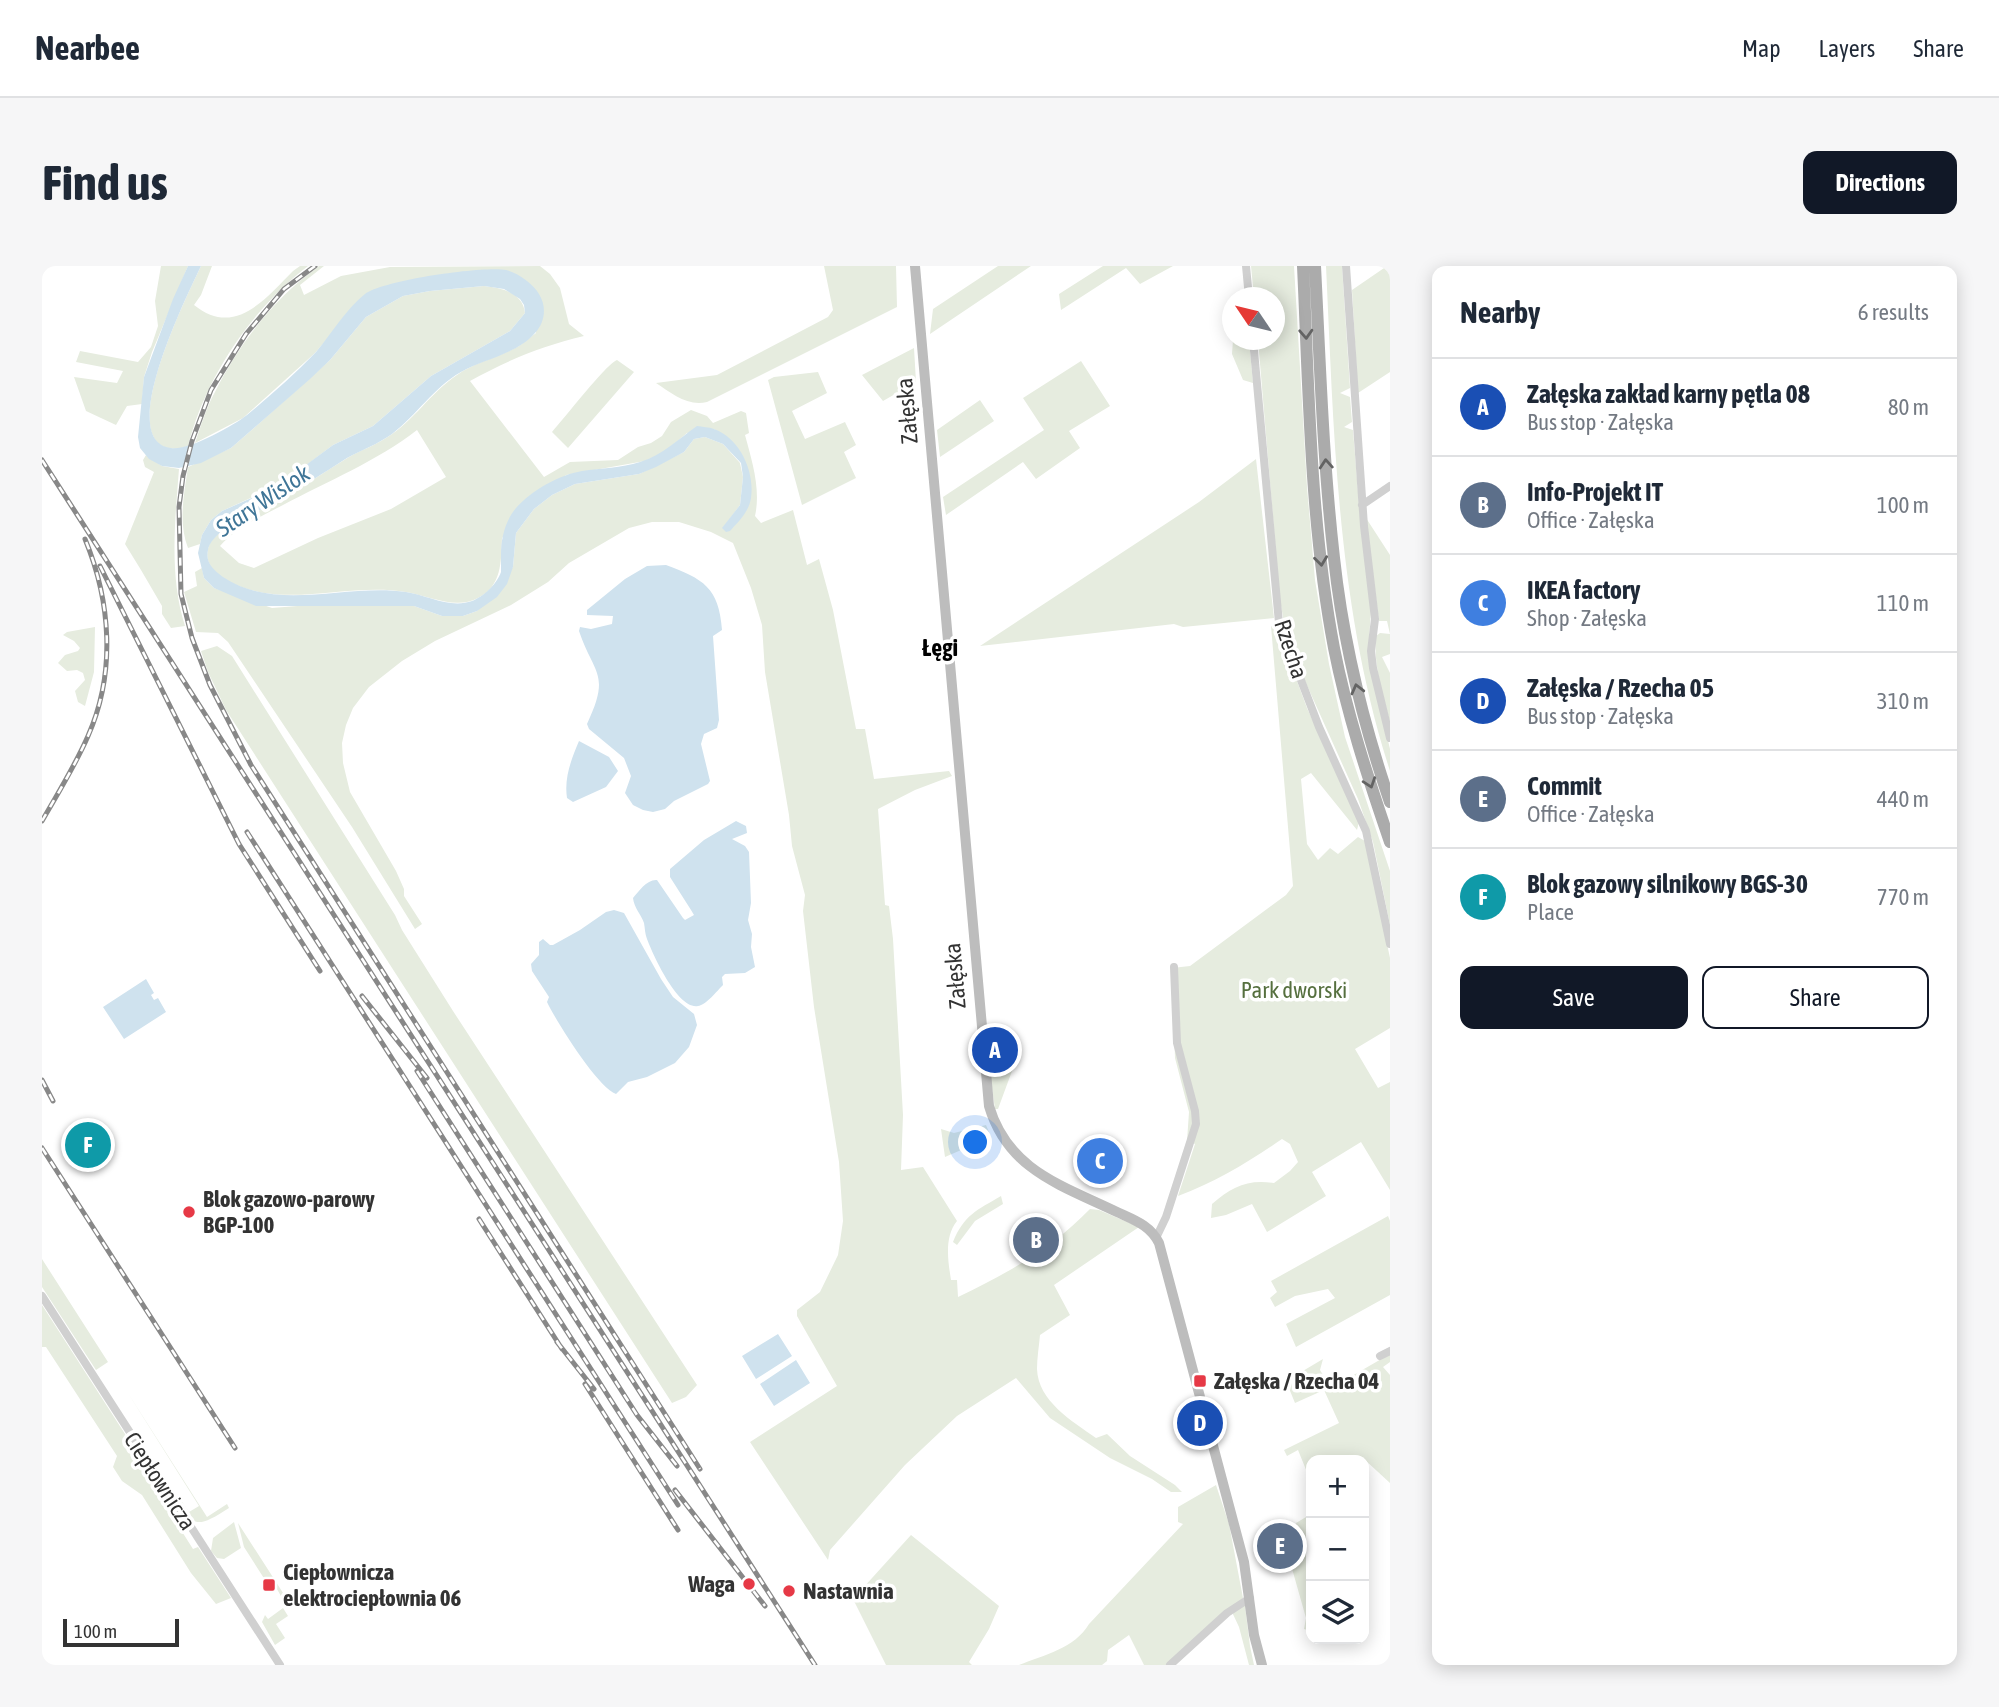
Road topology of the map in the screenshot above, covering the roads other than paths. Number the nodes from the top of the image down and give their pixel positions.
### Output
1 (915, 266) edge
2 (1246, 266) edge
3 (1303, 266) edge
4 (1315, 266) edge
5 (1346, 266) edge
6 (1248, 287) edge
7 (1254, 350) edge
8 (1390, 486) edge
9 (1362, 505) junction
10 (1390, 738) edge
11 (1390, 802) edge
12 (1390, 842) edge
13 (1390, 944) edge
14 (1174, 967) dead end
15 (1156, 1238) junction
16 (42, 1296) edge
17 (1390, 1351) edge
18 (1380, 1356) dead end
19 (1250, 1598) junction
20 (280, 1665) edge
21 (1170, 1665) edge
22 (1262, 1665) edge

1 - 15 street, Załęska
2 - 6 street
3 -> 12 main road
11 -> 4 main road
5 - 9 street
7 - 13 street, Rzecha
8 - 9 street
9 - 10 street
14 - 15 street
15 - 19 street
16 - 20 street, Ciepłownicza
17 - 18 street
19 - 21 street
19 - 22 street

